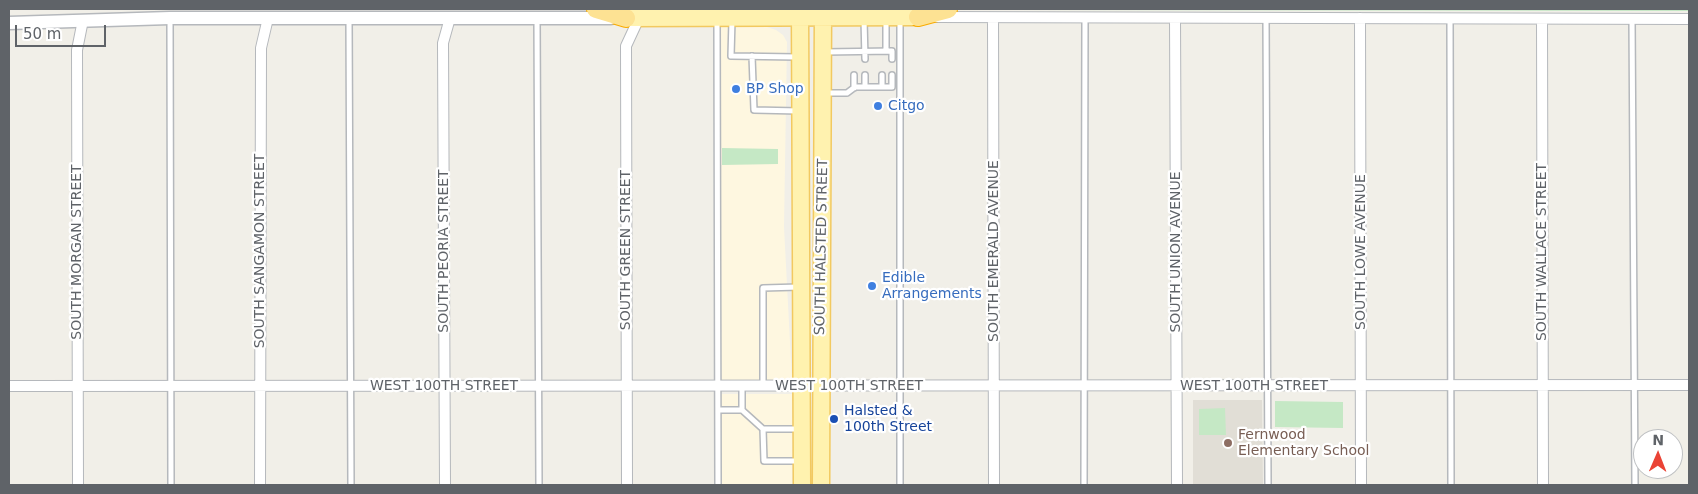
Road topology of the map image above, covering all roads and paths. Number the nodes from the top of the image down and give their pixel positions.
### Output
1 (596, 9) edge
2 (948, 9) edge
3 (800, 13) edge
4 (823, 13) edge
5 (537, 17) junction
6 (864, 17) junction
7 (893, 17) junction
8 (918, 17) junction
9 (170, 18) junction
10 (268, 18) junction
11 (349, 18) junction
12 (450, 18) junction
13 (632, 18) junction
14 (724, 18) junction
15 (993, 18) junction
16 (1085, 18) junction
17 (1175, 18) junction
18 (1266, 18) junction
19 (1360, 18) junction
20 (1450, 19) junction
21 (1542, 19) junction
22 (1632, 19) junction
23 (1689, 19) edge
24 (83, 20) junction
25 (9, 22) edge
26 (823, 52) junction
27 (854, 52) junction
28 (865, 52) junction
29 (884, 52) junction
30 (752, 56) junction
31 (800, 57) junction
32 (854, 58) dead end
33 (865, 58) dead end
34 (882, 58) dead end
35 (892, 59) dead end
36 (854, 75) dead end
37 (865, 75) dead end
38 (882, 75) dead end
39 (892, 75) dead end
40 (865, 87) junction
41 (882, 87) junction
42 (854, 88) junction
43 (823, 93) junction
44 (800, 111) junction
45 (802, 286) junction
46 (1636, 385) junction
47 (1689, 385) edge
48 (9, 386) edge
49 (77, 386) junction
50 (170, 386) junction
51 (260, 386) junction
52 (350, 386) junction
53 (445, 386) junction
54 (539, 386) junction
55 (627, 386) junction
56 (717, 386) junction
57 (742, 386) junction
58 (763, 386) junction
59 (802, 386) junction
60 (820, 386) junction
61 (899, 386) junction
62 (994, 386) junction
63 (1084, 386) junction
64 (1176, 386) junction
65 (1268, 386) junction
66 (1361, 386) junction
67 (1451, 386) junction
68 (1543, 386) junction
69 (718, 410) junction
70 (742, 410) junction
71 (763, 429) junction
72 (802, 429) junction
73 (802, 461) junction
74 (78, 485) edge
75 (170, 485) edge
76 (260, 485) edge
77 (350, 485) edge
78 (445, 485) edge
79 (539, 485) edge
80 (627, 485) edge
81 (718, 485) edge
82 (802, 485) edge
83 (821, 485) edge
84 (900, 485) edge
85 (994, 485) edge
86 (1084, 485) edge
87 (1177, 485) edge
88 (1268, 485) edge
89 (1361, 485) edge
90 (1451, 485) edge
91 (1543, 485) edge
92 (1636, 485) edge

1 - 13 highway
2 - 8 highway
3 - 4 main road
3 - 14 main road
3 - 31 main road, SOUTH HALSTED STREET
4 - 6 main road
4 - 26 main road, SOUTH HALSTED STREET
5 - 12 street
5 - 13 street
5 - 54 lane
6 - 7 main road
6 - 28 lane
7 - 8 main road
7 - 29 lane
7 - 61 lane
8 - 15 street
9 - 10 street
9 - 24 street
9 - 50 lane
10 - 11 street
10 - 51 street, SOUTH SANGAMON STREET
11 - 12 street
11 - 52 lane
12 - 53 street, SOUTH PEORIA STREET
13 - 14 main road
13 - 55 street, SOUTH GREEN STREET
14 - 30 lane
14 - 56 lane
15 - 16 street
15 - 62 street, SOUTH EMERALD AVENUE
16 - 17 street
16 - 63 lane
17 - 18 street
17 - 64 street, SOUTH UNION AVENUE
18 - 19 street
18 - 65 lane
19 - 20 street
19 - 66 street, SOUTH LOWE AVENUE
20 - 21 street
20 - 67 lane
21 - 22 street
21 - 68 street, SOUTH WALLACE STREET
22 - 23 street
22 - 46 lane
24 - 25 street
24 - 49 street, SOUTH MORGAN STREET
26 - 27 lane
26 - 43 main road, SOUTH HALSTED STREET
27 - 28 lane
27 - 32 lane
28 - 29 lane
28 - 33 lane
29 - 34 lane
29 - 35 lane
30 - 31 lane
30 - 44 lane
31 - 44 main road, SOUTH HALSTED STREET
36 - 42 lane
37 - 40 lane
38 - 41 lane
39 - 41 lane
40 - 41 lane
40 - 42 lane
42 - 43 lane
43 - 60 main road, SOUTH HALSTED STREET
44 - 45 main road, SOUTH HALSTED STREET
45 - 58 lane
45 - 59 main road, SOUTH HALSTED STREET
46 - 47 street, WEST 100TH STREET
46 - 68 street, WEST 100TH STREET
46 - 92 lane
48 - 49 street, WEST 100TH STREET
49 - 50 street, WEST 100TH STREET
49 - 74 street, SOUTH MORGAN STREET
50 - 51 street, WEST 100TH STREET
50 - 75 lane
51 - 52 street, WEST 100TH STREET
51 - 76 street, SOUTH SANGAMON STREET
52 - 53 street, WEST 100TH STREET
52 - 77 lane
53 - 54 street, WEST 100TH STREET
53 - 78 street, SOUTH PEORIA STREET
54 - 55 street, WEST 100TH STREET
54 - 79 lane
55 - 56 street, WEST 100TH STREET
55 - 80 street, SOUTH GREEN STREET
56 - 57 street, WEST 100TH STREET
56 - 69 lane
57 - 58 street, WEST 100TH STREET
57 - 70 lane
58 - 59 street, WEST 100TH STREET
59 - 60 street, WEST 100TH STREET
59 - 72 main road, SOUTH HALSTED STREET
60 - 61 street, WEST 100TH STREET
60 - 83 main road, SOUTH HALSTED STREET
61 - 62 street, WEST 100TH STREET
61 - 84 lane
62 - 63 street, WEST 100TH STREET
62 - 85 street, SOUTH EMERALD AVENUE
63 - 64 street, WEST 100TH STREET
63 - 86 lane
64 - 65 street, WEST 100TH STREET
64 - 87 street, SOUTH UNION AVENUE
65 - 66 street, WEST 100TH STREET
65 - 88 lane
66 - 67 street, WEST 100TH STREET
66 - 89 street, SOUTH LOWE AVENUE
67 - 68 street, WEST 100TH STREET
67 - 90 lane
68 - 91 street, SOUTH WALLACE STREET
69 - 70 lane
69 - 81 lane
70 - 71 lane
71 - 72 lane
71 - 73 lane
72 - 73 main road, SOUTH HALSTED STREET
73 - 82 main road, SOUTH HALSTED STREET

